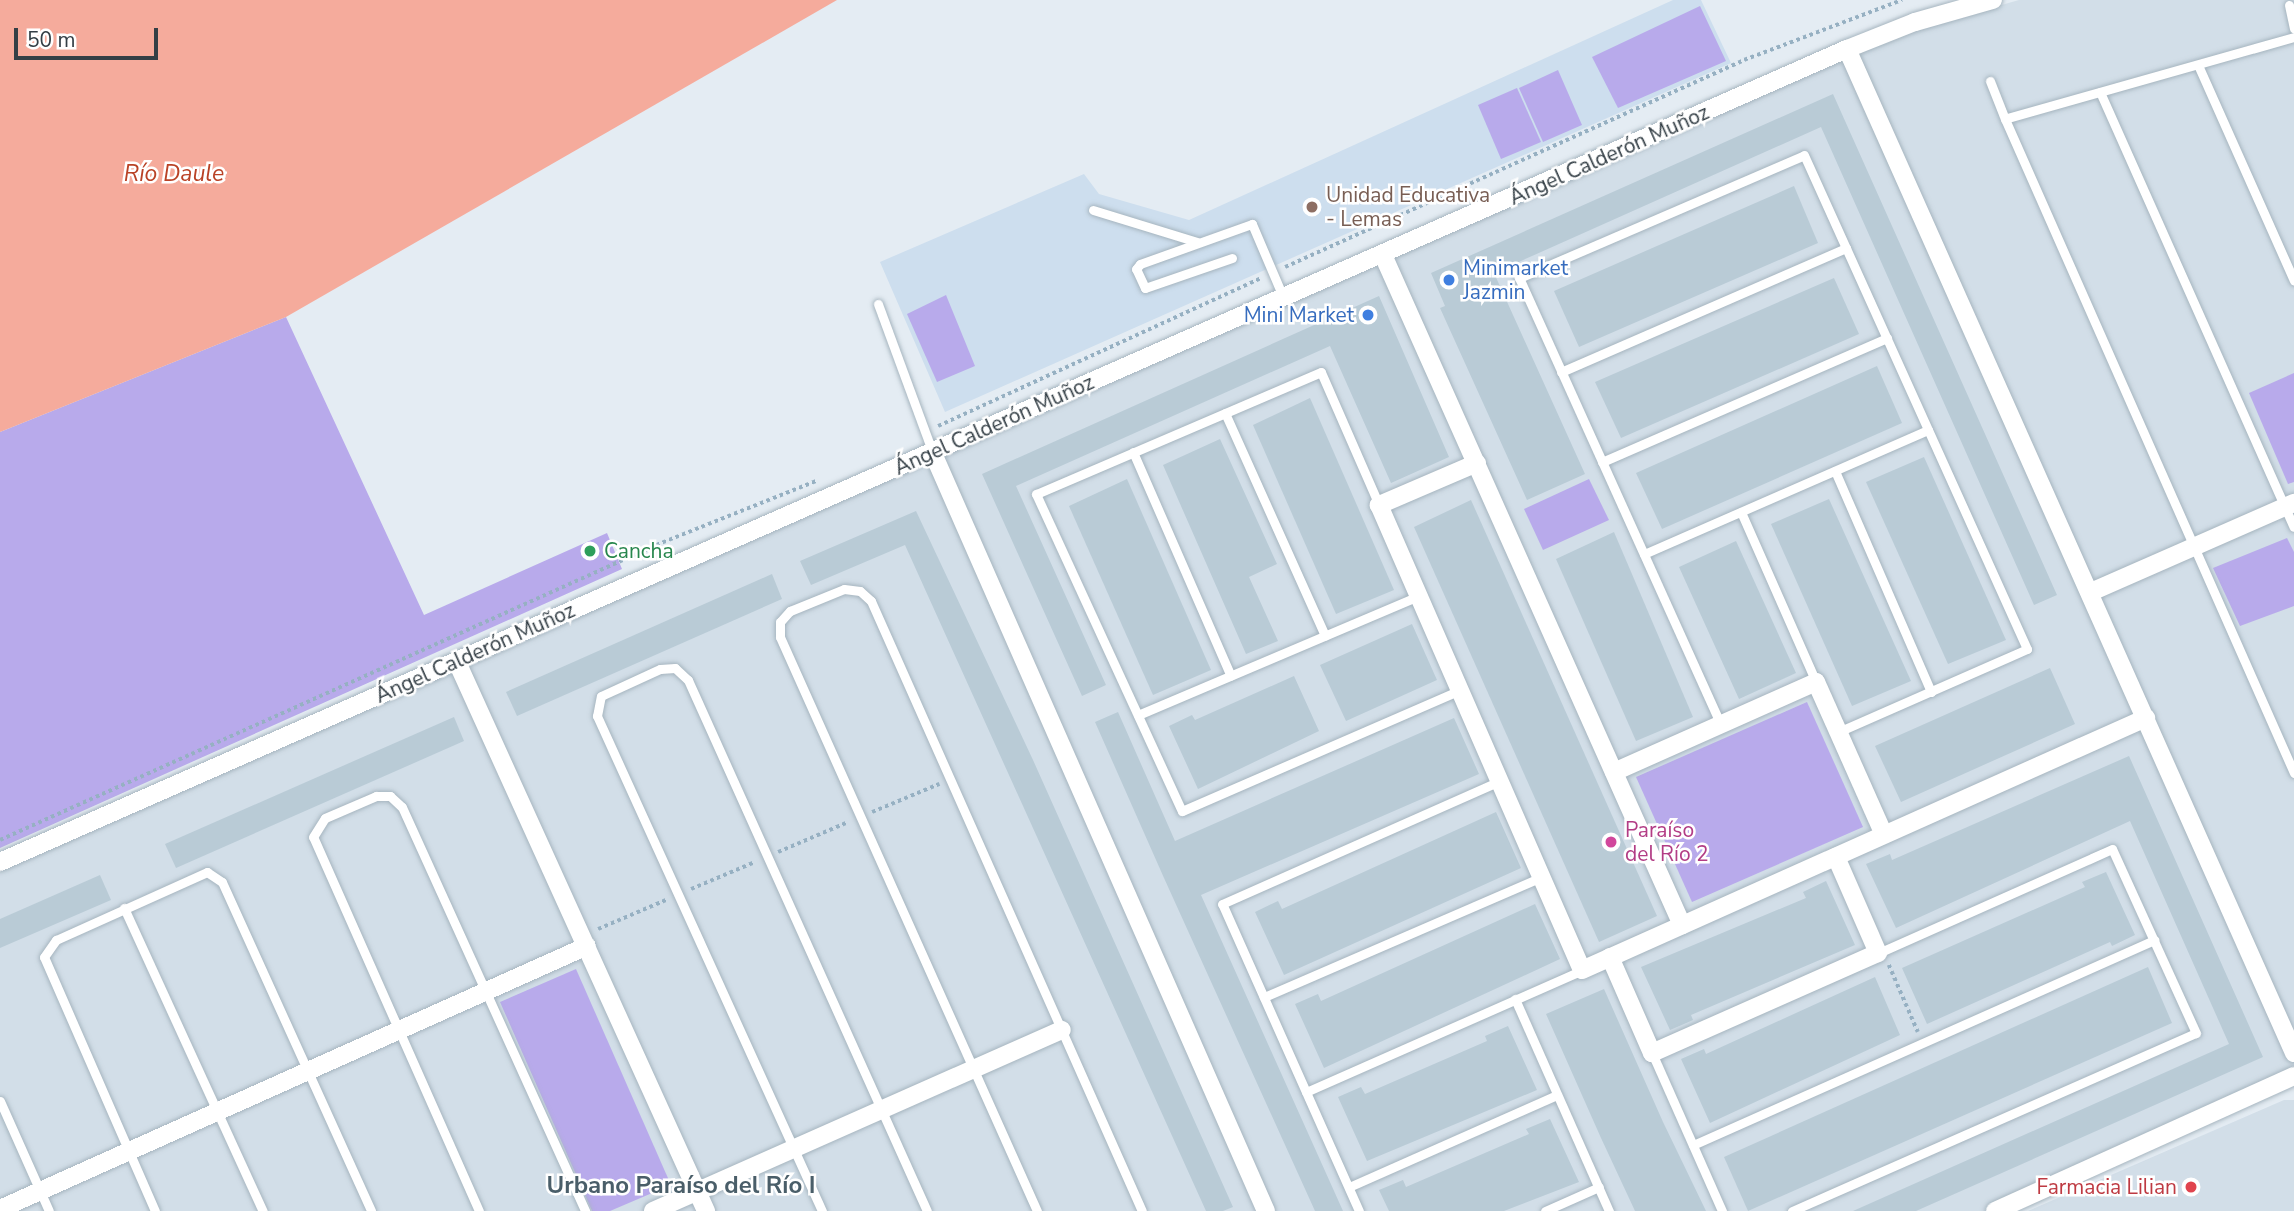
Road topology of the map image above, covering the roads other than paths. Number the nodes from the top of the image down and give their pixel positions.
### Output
1 (1993, 0) edge
2 (2289, 5) dead end
3 (2294, 28) edge
4 (2294, 37) edge
5 (1847, 49) junction
6 (2198, 65) junction
7 (1990, 81) dead end
8 (2100, 92) junction
9 (2005, 119) junction
10 (1093, 210) dead end
11 (1197, 242) junction
12 (1846, 248) junction
13 (1383, 255) junction
14 (1232, 258) dead end
15 (2294, 281) edge
16 (1283, 299) junction
17 (878, 304) dead end
18 (1887, 338) junction
19 (1561, 372) junction
20 (1226, 413) junction
21 (1928, 430) junction
22 (932, 451) junction
23 (1133, 452) junction
24 (1602, 462) junction
25 (1477, 463) junction
26 (1835, 471) junction
27 (1379, 505) junction
28 (2290, 505) edge
29 (1741, 512) junction
30 (2294, 527) edge
31 (2194, 547) junction
32 (1644, 554) junction
33 (2091, 592) junction
34 (1419, 596) junction
35 (1325, 636) junction
36 (457, 662) junction
37 (1231, 676) junction
38 (1816, 682) junction
39 (1460, 690) junction
40 (1931, 692) junction
41 (1138, 715) junction
42 (2146, 718) junction
43 (1721, 725) junction
44 (1838, 732) junction
45 (1614, 772) junction
46 (2294, 773) edge
47 (1500, 781) junction
48 (1884, 835) junction
49 (1836, 857) junction
50 (0, 862) edge
51 (1541, 877) junction
52 (124, 908) junction
53 (1682, 925) junction
54 (2154, 940) junction
55 (587, 946) junction
56 (1880, 952) junction
57 (1610, 957) junction
58 (1582, 970) junction
59 (485, 991) junction
60 (1264, 997) junction
61 (1515, 999) junction
62 (1062, 1030) junction
63 (398, 1031) junction
64 (1652, 1053) junction
65 (2294, 1053) edge
66 (974, 1069) junction
67 (307, 1071) junction
68 (2294, 1076) edge
69 (1306, 1092) junction
70 (1557, 1095) junction
71 (0, 1101) edge
72 (881, 1110) junction
73 (218, 1111) junction
74 (1693, 1145) junction
75 (794, 1149) junction
76 (128, 1151) junction
77 (1349, 1187) junction
78 (1599, 1187) junction
79 (40, 1191) junction
80 (698, 1191) junction
81 (0, 1209) edge
82 (49, 1211) edge
83 (155, 1211) edge
84 (263, 1211) edge
85 (371, 1211) edge
86 (479, 1211) edge
87 (585, 1211) edge
88 (653, 1211) edge
89 (706, 1211) edge
90 (822, 1211) edge
91 (927, 1211) edge
92 (1037, 1211) edge
93 (1142, 1211) edge
94 (1266, 1211) edge
95 (1359, 1211) edge
96 (1545, 1211) edge
97 (1609, 1211) edge
98 (1722, 1211) edge
99 (1793, 1211) edge
100 (1995, 1211) edge

1 - 5 street, Ángel Calderón Muñoz
2 - 3 lane
4 - 6 lane
5 - 13 street, Ángel Calderón Muñoz
5 - 33 street
6 - 8 lane
6 - 15 lane
7 - 9 lane
8 - 9 lane
8 - 28 lane
9 - 31 lane
10 - 11 lane
11 - 14 lane
11 - 16 lane
12 - 18 lane
12 - 19 lane
12 - 19 lane
13 - 16 street, Ángel Calderón Muñoz
13 - 25 street
16 - 22 street, Ángel Calderón Muñoz
17 - 22 lane
18 - 21 lane
18 - 24 lane
19 - 24 lane
20 - 23 lane
20 - 27 lane
20 - 35 lane
21 - 26 lane
21 - 40 lane
22 - 36 street, Ángel Calderón Muñoz
22 - 94 street
23 - 37 lane
23 - 41 lane
24 - 32 lane
25 - 27 street
25 - 45 street
26 - 29 lane
26 - 40 lane
27 - 34 street
28 - 30 lane
28 - 31 street
29 - 32 lane
29 - 38 lane
31 - 33 street
31 - 46 lane
32 - 43 lane
33 - 42 street
34 - 35 lane
34 - 39 street
35 - 37 lane
36 - 50 street, Ángel Calderón Muñoz
36 - 55 street
37 - 41 lane
38 - 43 street
38 - 44 street
39 - 41 lane
39 - 47 street
40 - 44 lane
42 - 48 street
42 - 65 street
43 - 45 street
44 - 48 street
45 - 53 street
47 - 51 street
47 - 60 lane
48 - 49 street
49 - 53 street
49 - 56 street
51 - 58 street
51 - 60 lane
52 - 67 lane
52 - 73 lane
52 - 76 lane
53 - 57 street
54 - 56 lane
54 - 74 lane
54 - 99 lane
55 - 59 street
55 - 80 street
56 - 64 street
57 - 58 street
57 - 64 street
58 - 61 lane
59 - 63 street
59 - 63 lane
59 - 87 lane
60 - 69 lane
61 - 69 lane
61 - 70 lane
62 - 66 street
62 - 66 lane
62 - 93 lane
63 - 67 street
63 - 86 lane
64 - 74 lane
66 - 72 street
66 - 92 lane
67 - 73 street
67 - 85 lane
68 - 100 street
69 - 77 lane
70 - 77 lane
70 - 78 lane
71 - 79 lane
72 - 75 street
72 - 75 lane
72 - 91 lane
73 - 76 street
73 - 84 lane
74 - 98 lane
75 - 80 street
75 - 90 lane
76 - 79 street
76 - 83 lane
77 - 95 lane
78 - 96 lane
78 - 97 lane
79 - 81 street
79 - 82 lane
80 - 88 street
80 - 89 street

